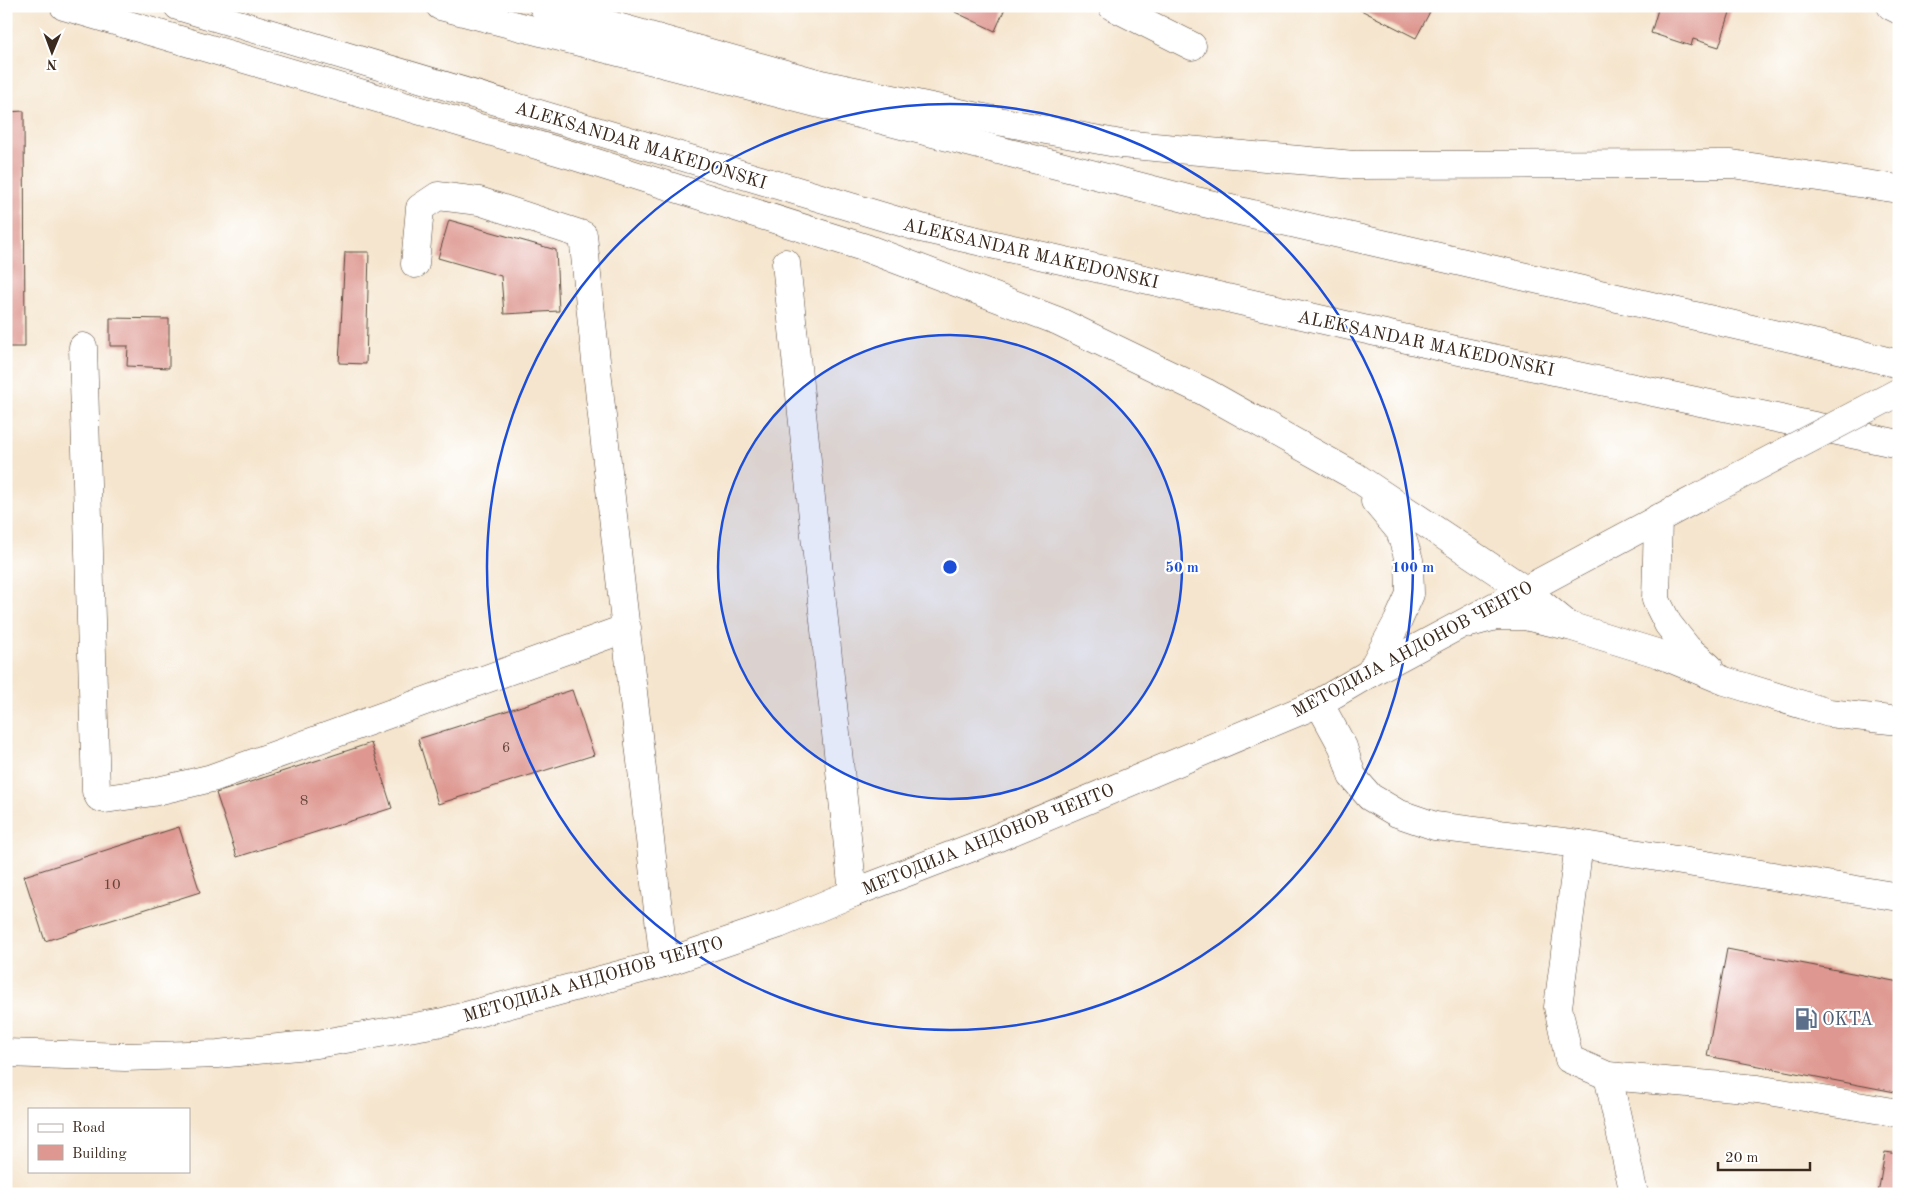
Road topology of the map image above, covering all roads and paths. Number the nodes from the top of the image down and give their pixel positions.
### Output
1 (64, 6) edge
2 (178, 6) edge
3 (440, 6) edge
4 (543, 6) edge
5 (1112, 6) edge
6 (1891, 6) edge
7 (1899, 10) edge
8 (1192, 46) dead end
9 (1899, 188) edge
10 (786, 263) dead end
11 (415, 264) dead end
12 (83, 347) dead end
13 (1899, 364) edge
14 (1899, 392) edge
15 (1899, 444) edge
16 (1353, 475) junction
17 (1658, 518) junction
18 (1525, 590) junction
19 (1461, 625) junction
20 (1569, 626) junction
21 (627, 628) junction
22 (1370, 673) junction
23 (1725, 682) junction
24 (1319, 703) junction
25 (1899, 722) edge
26 (1579, 844) junction
27 (853, 893) junction
28 (1899, 897) edge
29 (664, 963) junction
30 (6, 1053) edge
31 (1608, 1076) junction
32 (1899, 1113) edge
33 (1634, 1194) edge

1 - 16 street
2 - 15 street, ALEKSANDAR MAKEDONSKI
3 - 13 street
4 - 9 street
5 - 8 street
6 - 7 street
10 - 27 street
11 - 21 street
12 - 21 street
14 - 17 street, МЕТОДИЈА АНДОНОВ ЧЕНТО, bridge
16 - 18 street
16 - 22 street
17 - 18 street, МЕТОДИЈА АНДОНОВ ЧЕНТО
17 - 23 street
18 - 19 street, МЕТОДИЈА АНДОНОВ ЧЕНТО
18 - 20 street
19 - 20 street
19 - 22 street, МЕТОДИЈА АНДОНОВ ЧЕНТО
20 - 23 street
21 - 29 street
22 - 24 street, МЕТОДИЈА АНДОНОВ ЧЕНТО
23 - 25 street
24 - 26 street
24 - 27 street, МЕТОДИЈА АНДОНОВ ЧЕНТО
26 - 28 street
26 - 31 street
27 - 29 street, МЕТОДИЈА АНДОНОВ ЧЕНТО
29 - 30 street, МЕТОДИЈА АНДОНОВ ЧЕНТО
31 - 32 street
31 - 33 street

